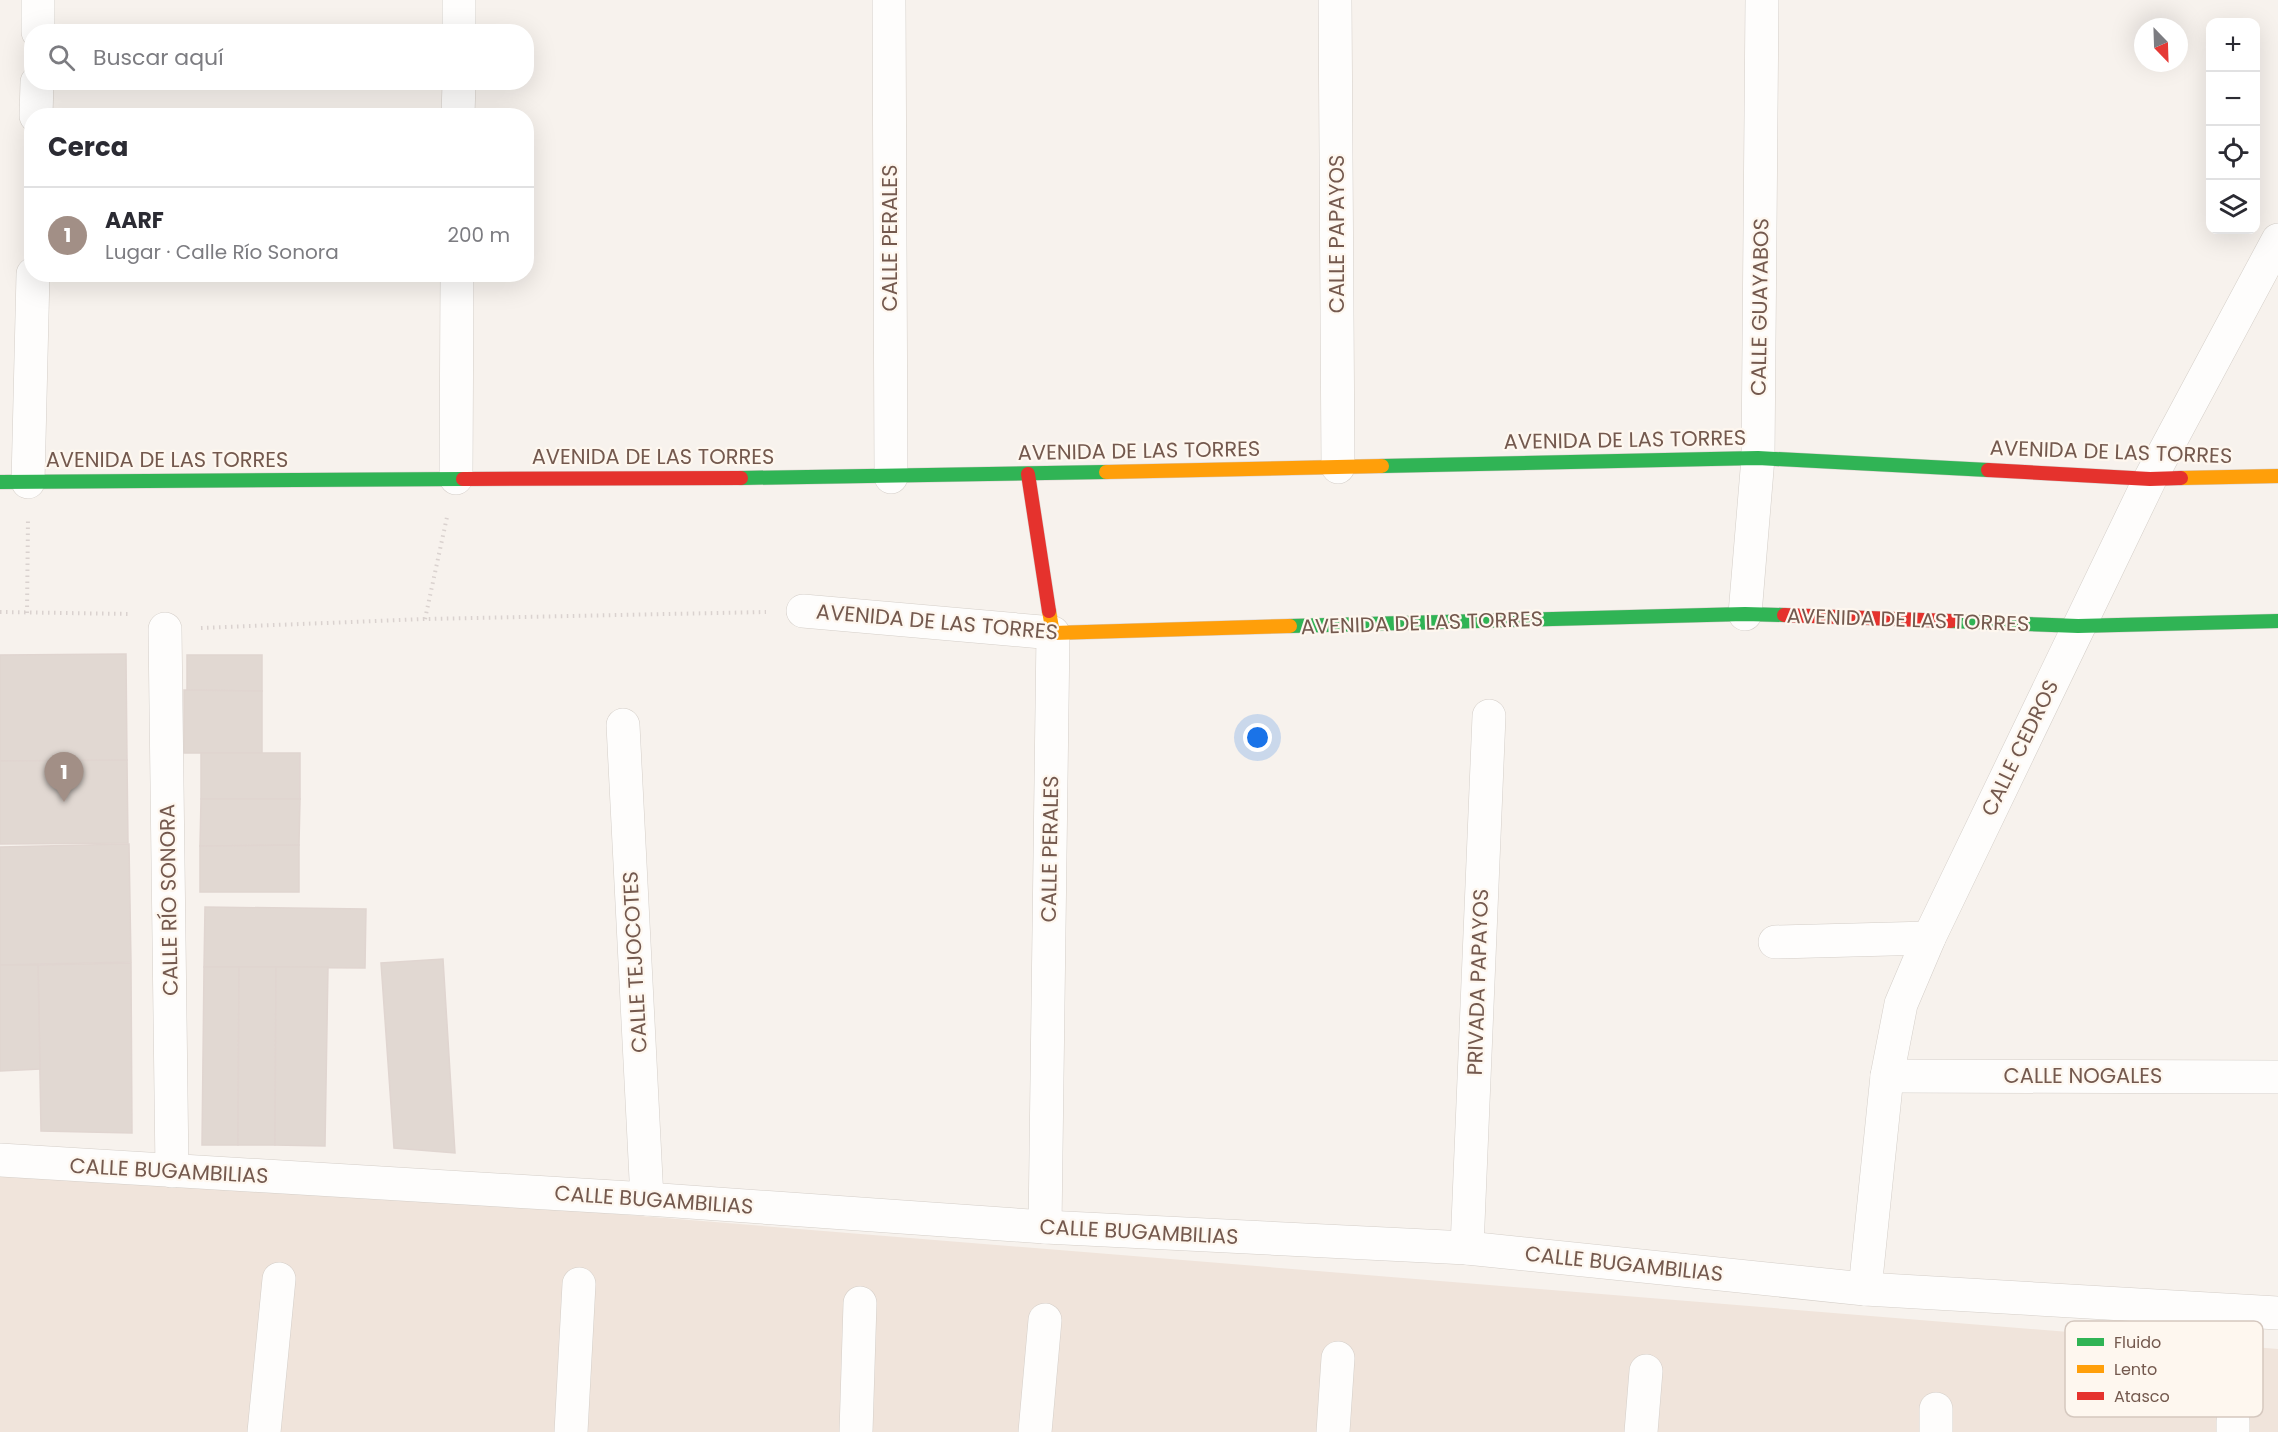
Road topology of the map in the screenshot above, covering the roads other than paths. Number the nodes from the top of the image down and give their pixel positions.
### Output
1 (38, 0) edge
2 (459, 0) edge
3 (889, 0) edge
4 (1335, 0) edge
5 (1762, 0) edge
6 (38, 24) edge
7 (459, 24) edge
8 (37, 90) edge
9 (459, 90) edge
10 (36, 108) edge
11 (458, 108) edge
12 (2278, 240) edge
13 (32, 282) edge
14 (457, 282) edge
15 (1758, 458) junction
16 (1338, 467) junction
17 (1028, 474) junction
18 (2278, 476) edge
19 (891, 477) junction
20 (456, 478) junction
21 (2150, 479) junction
22 (14, 482) edge
23 (803, 611) road end
24 (1745, 614) junction
25 (2278, 621) edge
26 (2078, 626) junction
27 (165, 629) road end
28 (1053, 633) junction
29 (1489, 716) dead end
30 (623, 725) dead end
31 (1929, 938) junction
32 (1775, 942) dead end
33 (1887, 1076) junction
34 (2278, 1077) edge
35 (0, 1161) edge
36 (172, 1171) junction
37 (647, 1199) junction
38 (1045, 1227) junction
39 (1467, 1248) junction
40 (279, 1279) dead end
41 (579, 1284) dead end
42 (1865, 1289) junction
43 (860, 1303) dead end
44 (2278, 1313) edge
45 (1046, 1320) dead end
46 (1338, 1358) dead end
47 (1646, 1371) dead end
48 (264, 1432) edge
49 (571, 1432) edge
50 (856, 1432) edge
51 (1035, 1432) edge
52 (1333, 1432) edge
53 (1641, 1432) edge

1 - 6 street
2 - 7 street
3 - 19 street, CALLE PERALES
4 - 16 street, CALLE PAPAYOS
5 - 15 street, CALLE GUAYABOS
8 - 10 street
9 - 11 street
12 - 21 street, CALLE CEDROS
13 - 22 street
14 - 20 street
15 - 16 main road, AVENIDA DE LAS TORRES
15 - 21 main road, AVENIDA DE LAS TORRES
15 - 24 street, CALLE GUAYABOS
16 - 17 main road, AVENIDA DE LAS TORRES
17 - 19 main road, AVENIDA DE LAS TORRES
17 - 28 main road, CALLE PERALES
18 - 21 main road, AVENIDA DE LAS TORRES
19 - 20 main road, AVENIDA DE LAS TORRES
20 - 22 main road, AVENIDA DE LAS TORRES
21 - 26 street, CALLE CEDROS
23 - 28 street, AVENIDA DE LAS TORRES
24 - 26 main road, AVENIDA DE LAS TORRES
24 - 28 main road, AVENIDA DE LAS TORRES
25 - 26 main road, AVENIDA DE LAS TORRES
26 - 31 street, CALLE CEDROS
27 - 36 street, CALLE RÍO SONORA
28 - 38 street, CALLE PERALES
29 - 39 street, PRIVADA PAPAYOS
30 - 37 street, CALLE TEJOCOTES
31 - 32 street
31 - 33 street, CALLE CEDROS
33 - 34 street, CALLE NOGALES
33 - 42 street, CALLE CEDROS
35 - 36 street, CALLE BUGAMBILIAS
36 - 37 street, CALLE BUGAMBILIAS
37 - 38 street, CALLE BUGAMBILIAS
38 - 39 street, CALLE BUGAMBILIAS
39 - 42 street, CALLE BUGAMBILIAS
40 - 48 street
41 - 49 street
42 - 44 street, CALLE BUGAMBILIAS
43 - 50 street
45 - 51 street
46 - 52 street
47 - 53 street

